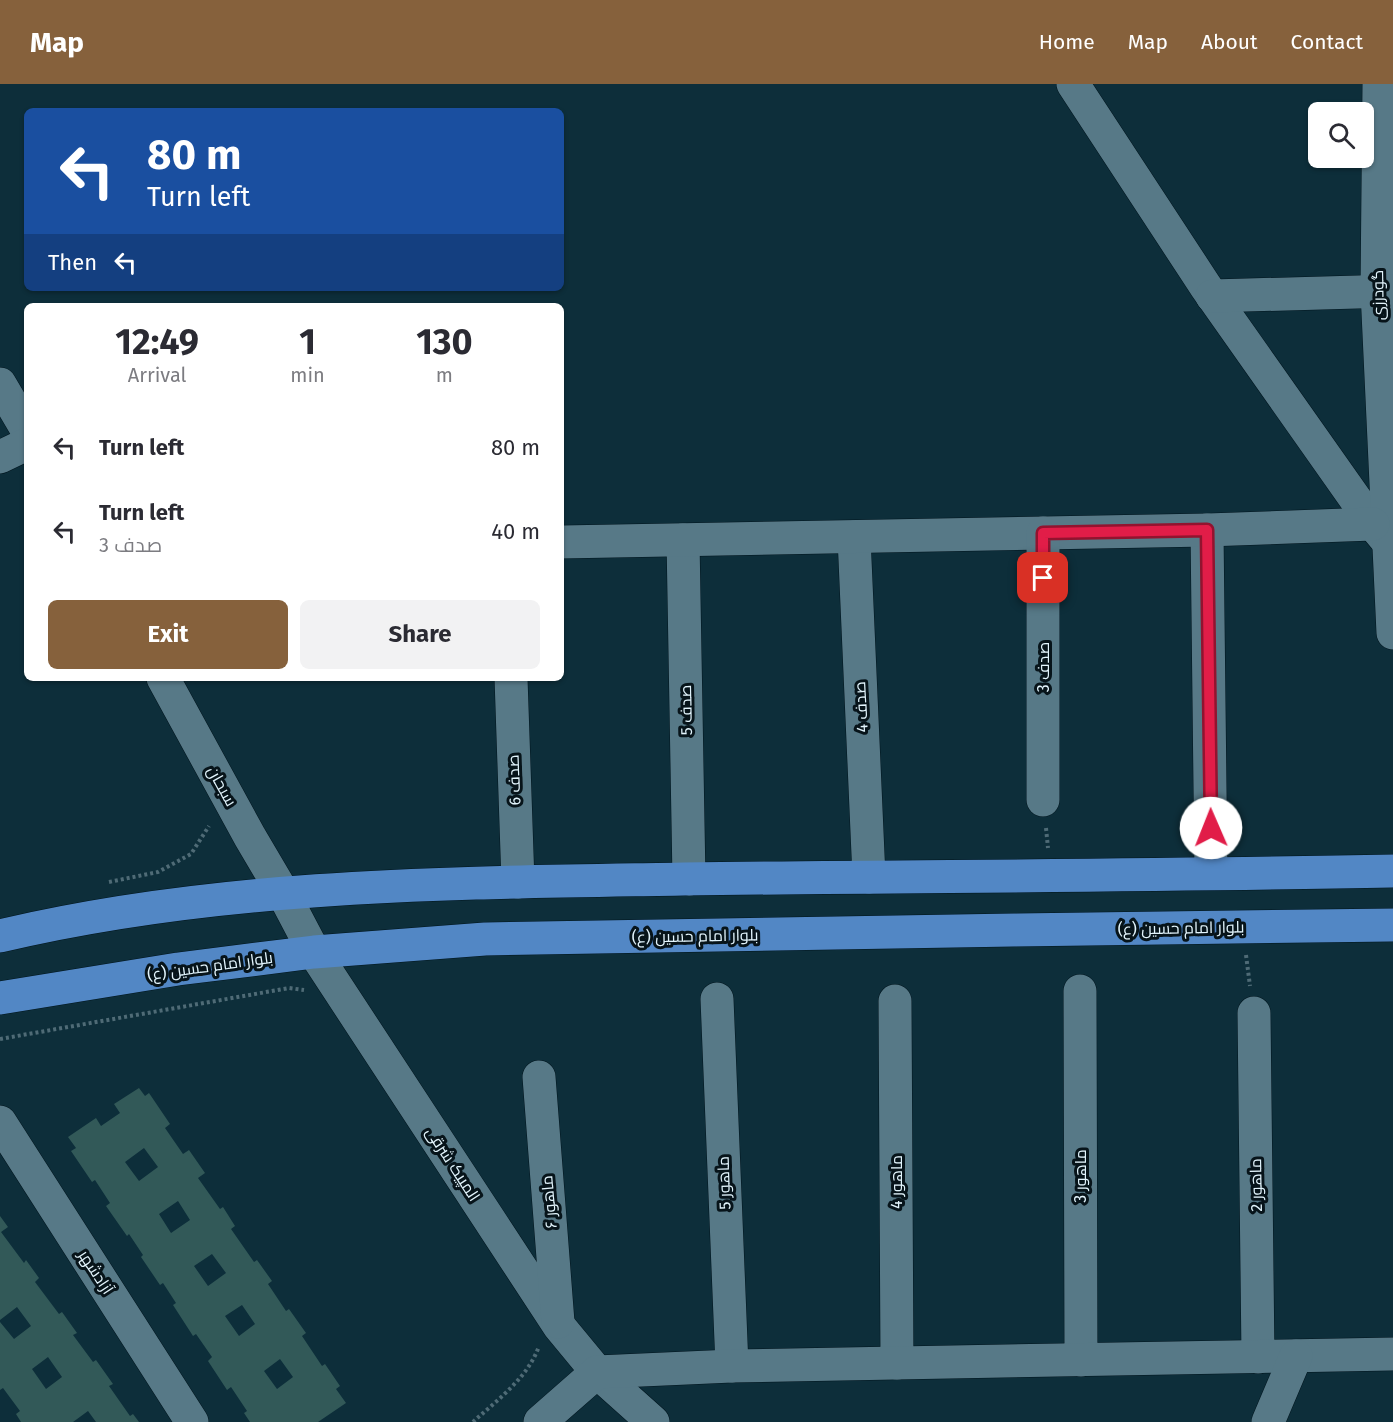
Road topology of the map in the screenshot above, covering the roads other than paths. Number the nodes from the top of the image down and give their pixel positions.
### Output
1 (1073, 84) edge
2 (1379, 84) edge
3 (1385, 291) edge
4 (1212, 296) junction
5 (0, 384) edge
6 (24, 425) edge
7 (24, 446) edge
8 (0, 458) edge
9 (1207, 530) junction
10 (1043, 533) junction
11 (854, 537) junction
12 (1385, 538) edge
13 (683, 540) junction
14 (564, 542) edge
15 (1393, 633) edge
16 (165, 681) edge
17 (511, 681) edge
18 (1043, 800) road end
19 (1393, 871) edge
20 (1211, 873) junction
21 (869, 877) junction
22 (689, 879) junction
23 (518, 882) junction
24 (283, 892) junction
25 (1393, 926) edge
26 (0, 936) edge
27 (314, 952) junction
28 (1080, 992) dead end
29 (0, 998) edge
30 (717, 999) dead end
31 (895, 1001) dead end
32 (1254, 1012) road end
33 (539, 1077) dead end
34 (0, 1122) edge
35 (550, 1332) junction
36 (1393, 1354) edge
37 (1296, 1356) junction
38 (1258, 1357) junction
39 (1081, 1360) junction
40 (897, 1363) junction
41 (732, 1366) junction
42 (597, 1372) junction
43 (192, 1422) edge
44 (540, 1422) edge
45 (653, 1422) edge
46 (1268, 1422) edge

1 - 4 street
2 - 3 street, گودرزی
3 - 4 street
3 - 12 street, گودرزی
4 - 12 street
5 - 6 street
7 - 8 street
9 - 10 street
9 - 12 street
9 - 20 street
10 - 11 street
10 - 18 street, صدف 3
11 - 13 street
11 - 21 street, صدف 4
12 - 15 street, گودرزی
13 - 14 street
13 - 22 street, صدف 5
16 - 24 street, سبحان
17 - 23 street, صدف 6
19 - 20 main road
20 - 21 main road
21 - 22 main road
22 - 23 main road
23 - 24 main road
24 - 26 main road
24 - 27 street, سبحان
25 - 27 main road, بلوار امام حسین (ع)
27 - 29 main road, بلوار امام حسین (ع)
27 - 35 street, المپیک شرقی
28 - 39 street, ماهور 3
30 - 41 street, ماهور 5
31 - 40 street, ماهور 4
32 - 38 street, ماهور 2
33 - 35 street, ماهور ۶
34 - 43 street, آزادشهر
35 - 42 street, المپیک شرقی
36 - 37 street
37 - 38 street
37 - 46 street
38 - 39 street
39 - 40 street
40 - 41 street
41 - 42 street
42 - 44 street
42 - 45 street, المپیک شرقی

